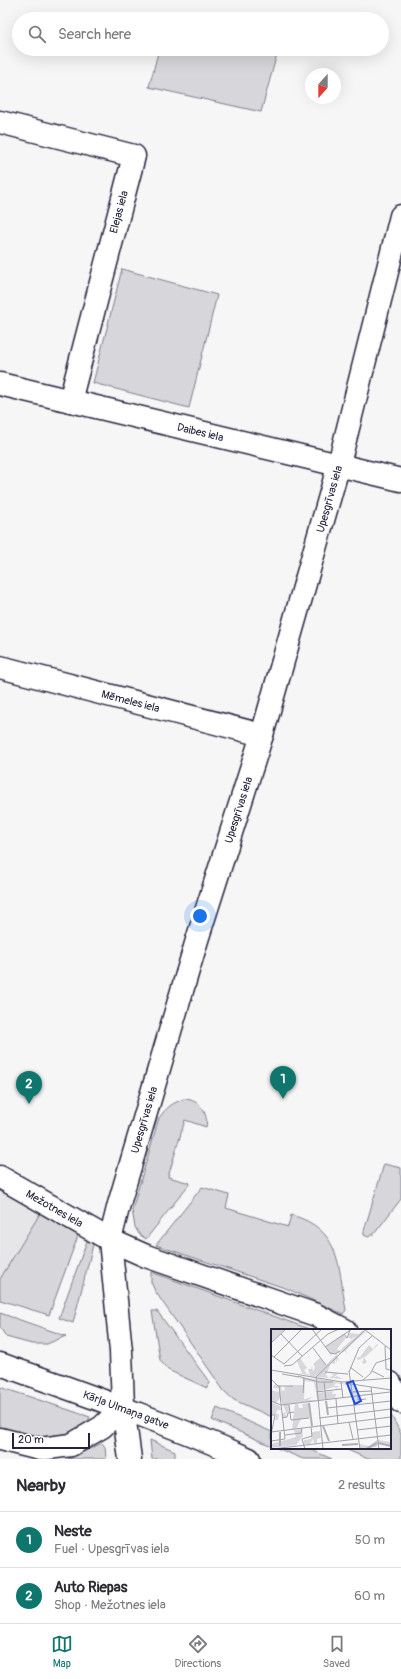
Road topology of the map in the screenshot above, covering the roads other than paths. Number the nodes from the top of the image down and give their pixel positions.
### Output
1 (0, 122) edge
2 (401, 216) edge
3 (0, 384) edge
4 (70, 401) junction
5 (339, 464) junction
6 (401, 480) edge
7 (0, 667) edge
8 (262, 735) junction
9 (0, 1177) edge
10 (110, 1240) junction
11 (343, 1329) edge
12 (0, 1364) edge
13 (391, 1385) edge
14 (401, 1402) edge
15 (123, 1407) junction
16 (0, 1439) edge
17 (130, 1459) edge
18 (249, 1459) edge

1 - 4 main road, Elejas iela
2 - 5 main road, Upesgrīvas iela
3 - 4 main road, Daibes iela
4 - 5 main road, Daibes iela
5 - 6 main road, Daibes iela
5 - 8 main road, Upesgrīvas iela
7 - 8 main road, Mēmeles iela
8 - 10 main road, Upesgrīvas iela
9 - 10 main road, Mežotnes iela
10 - 11 main road, Mežotnes iela
10 - 15 main road, Upesgrīvas iela
12 - 15 main road, Kārļa Ulmaņa gatve
13 - 14 main road
15 - 16 main road
15 - 17 main road, Upesgrīvas iela
15 - 18 main road, Kārļa Ulmaņa gatve

